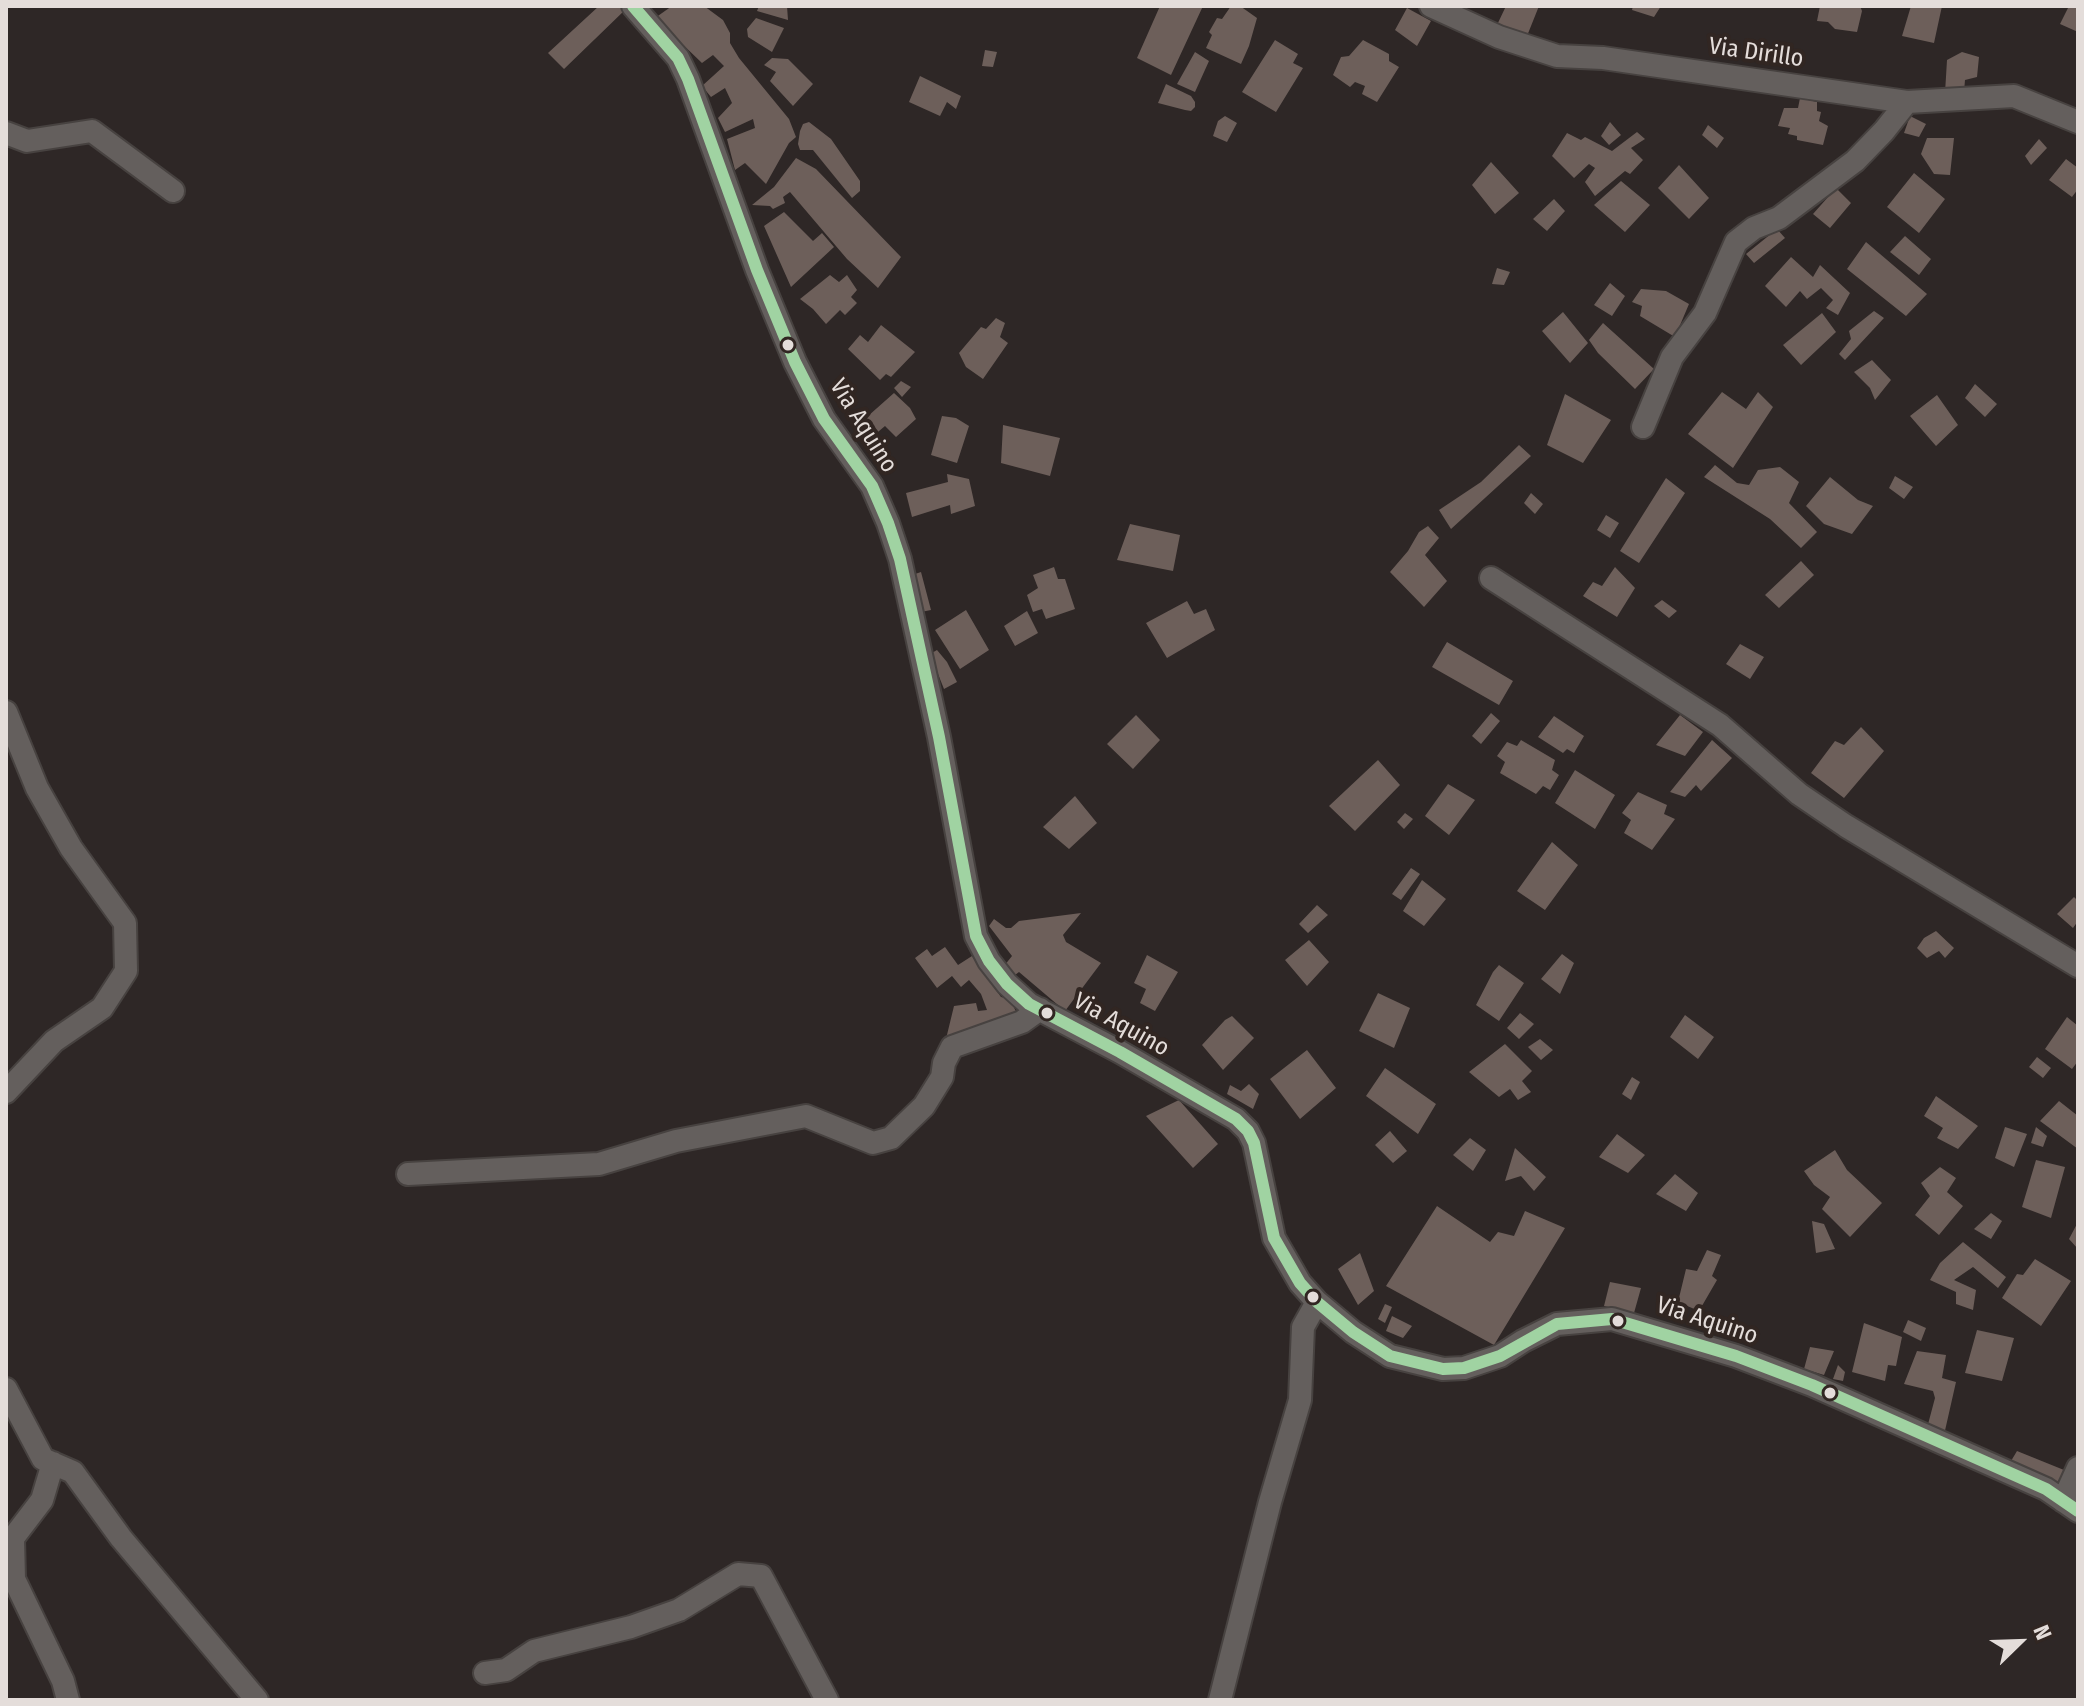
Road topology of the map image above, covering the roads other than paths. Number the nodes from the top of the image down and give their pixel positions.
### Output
1 (633, 6) edge
2 (1431, 6) edge
3 (1907, 102) junction
4 (2078, 122) edge
5 (6, 133) edge
6 (173, 191) dead end
7 (1643, 427) dead end
8 (1491, 578) dead end
9 (6, 712) edge
10 (2078, 966) edge
11 (1040, 1009) junction
12 (6, 1092) edge
13 (408, 1174) dead end
14 (1317, 1302) junction
15 (6, 1389) edge
16 (53, 1463) junction
17 (2078, 1468) edge
18 (2071, 1506) edge
19 (14, 1528) edge
20 (485, 1673) dead end
21 (68, 1700) edge
22 (257, 1700) edge
23 (827, 1700) edge
24 (1220, 1700) edge

1 - 11 street, Via Aquino
2 - 3 street, Via Dirillo
3 - 4 street, Via Dirillo
3 - 7 street
5 - 6 street
8 - 10 street
9 - 12 street
11 - 13 street
11 - 14 street, Via Aquino
14 - 18 street, Via Aquino
14 - 24 street
15 - 16 street
16 - 19 street
16 - 22 street
17 - 18 street
19 - 21 street
20 - 23 street

